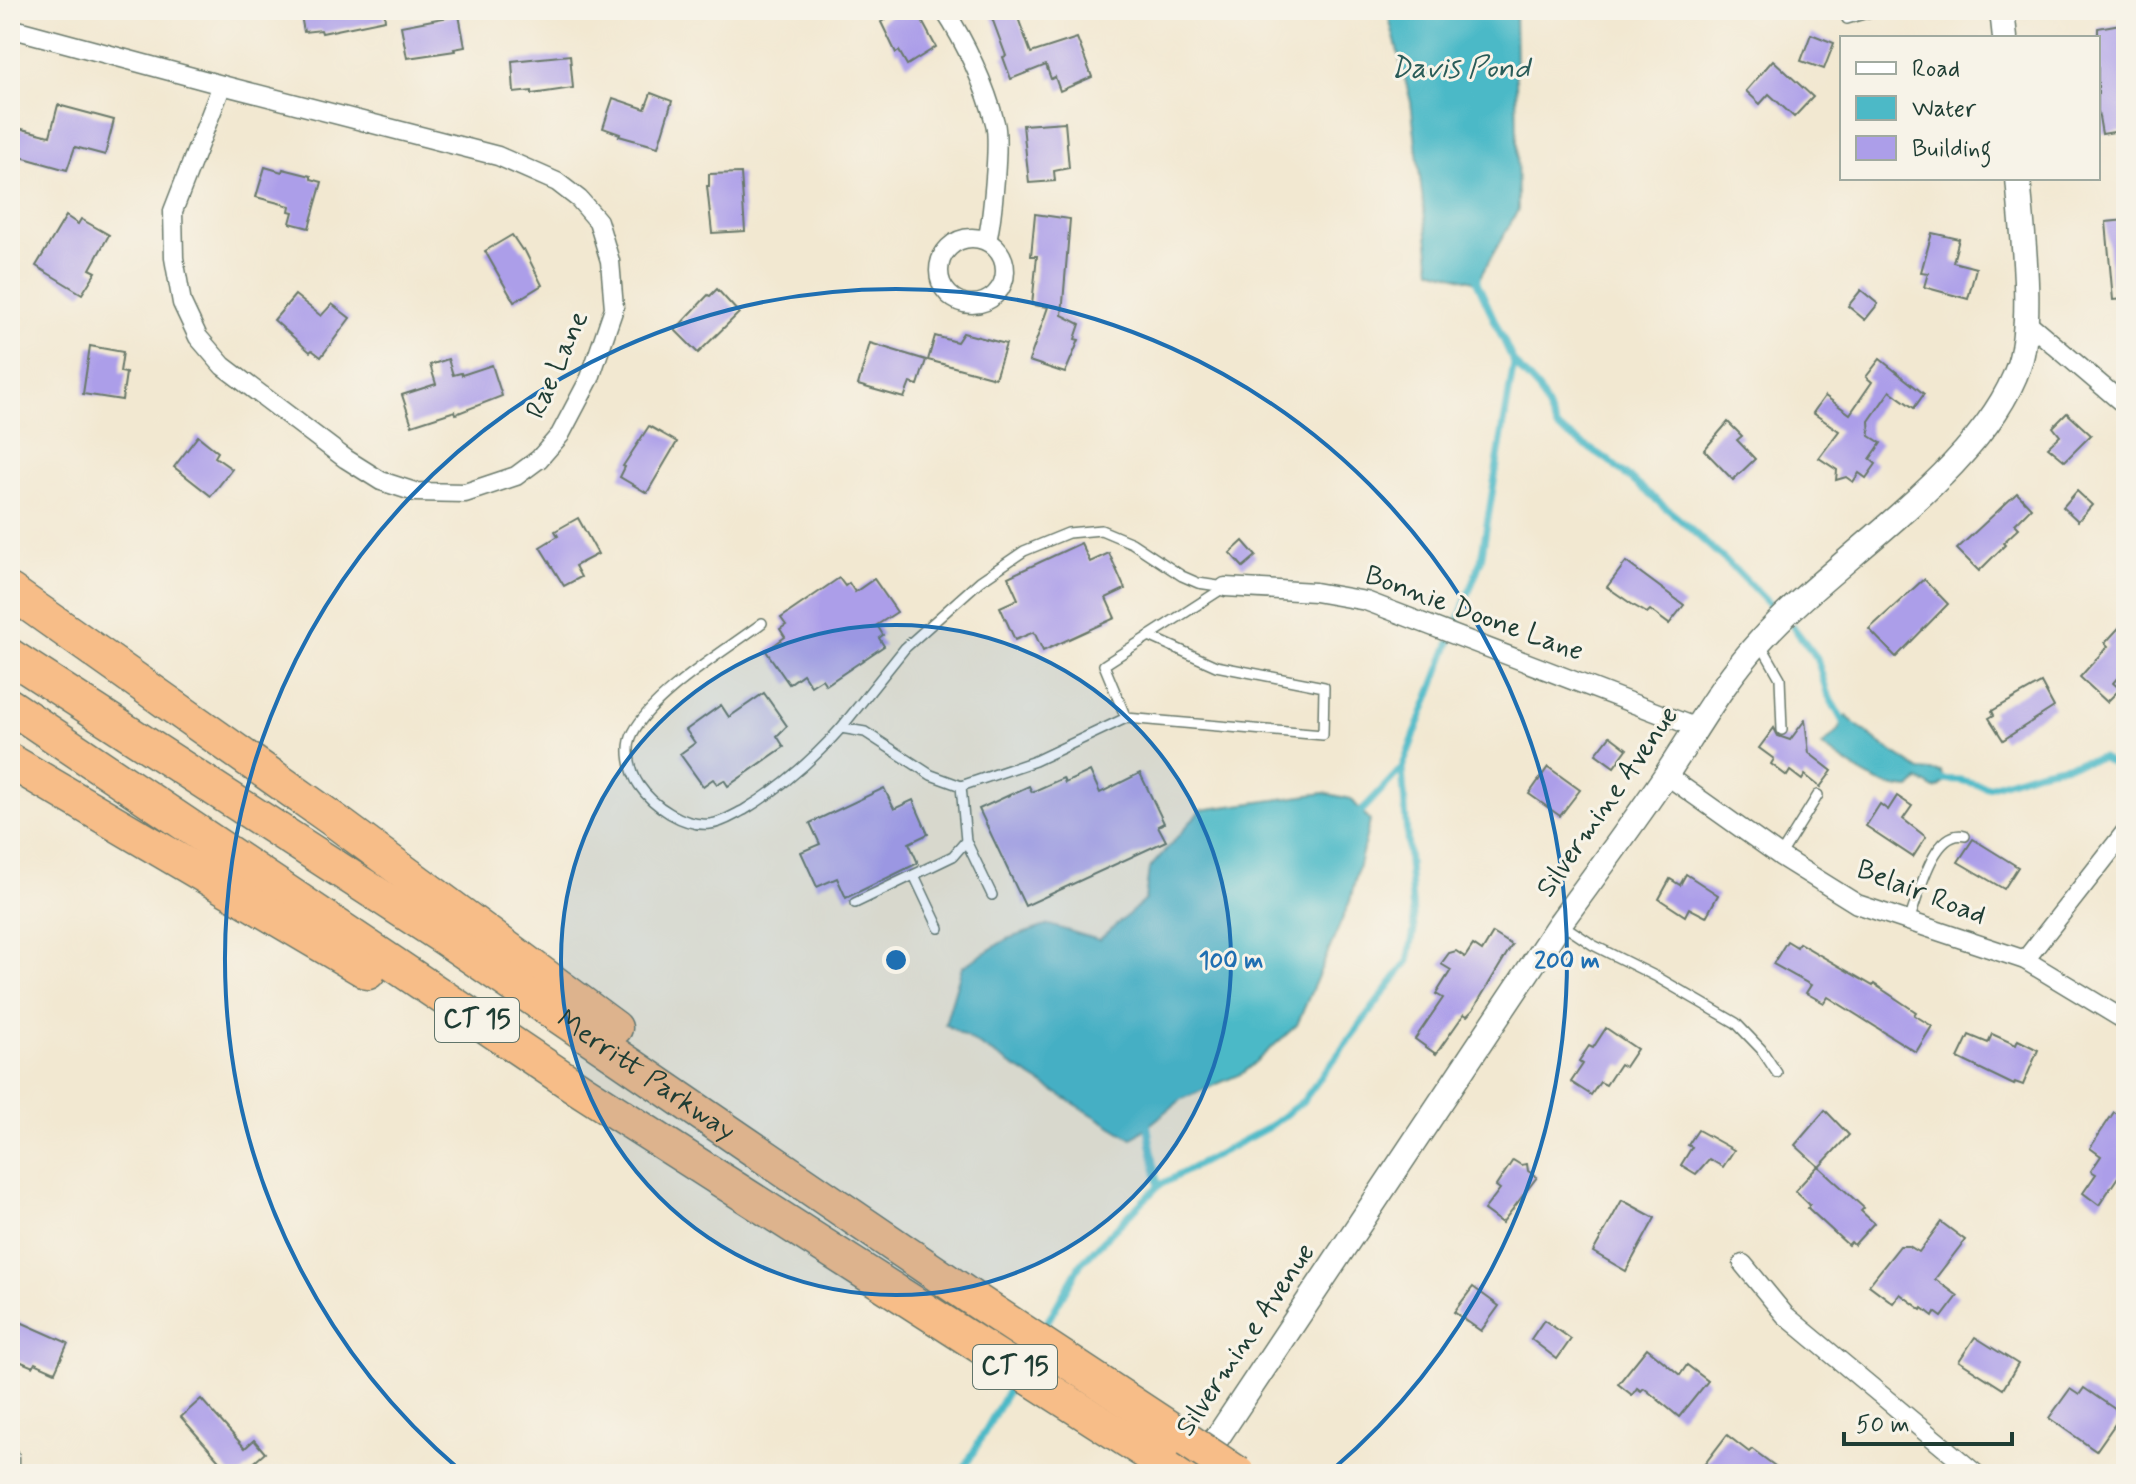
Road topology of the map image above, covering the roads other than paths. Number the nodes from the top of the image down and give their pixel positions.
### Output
1 (944, 10) edge
2 (1877, 10) edge
3 (2002, 10) edge
4 (1847, 19) dead end
5 (10, 28) edge
6 (2005, 36) edge
7 (222, 85) junction
8 (2018, 180) edge
9 (987, 241) dead end
10 (2026, 321) junction
11 (2126, 406) edge
12 (1225, 587) junction
13 (10, 591) edge
14 (762, 623) dead end
15 (1149, 636) junction
16 (1759, 641) junction
17 (10, 656) edge
18 (10, 706) edge
19 (1126, 718) junction
20 (841, 728) junction
21 (1697, 728) junction
22 (1782, 730) dead end
23 (10, 761) edge
24 (1666, 775) junction
25 (961, 786) junction
26 (1818, 795) dead end
27 (2126, 831) edge
28 (1965, 836) dead end
29 (966, 841) junction
30 (1780, 856) junction
31 (914, 875) junction
32 (992, 895) dead end
33 (855, 903) dead end
34 (1909, 921) junction
35 (1560, 923) junction
36 (939, 928) dead end
37 (2025, 960) junction
38 (2126, 1021) edge
39 (1777, 1073) dead end
40 (581, 1090) junction
41 (774, 1162) junction
42 (1743, 1264) dead end
43 (10, 1457) edge
44 (1181, 1463) edge
45 (10, 1470) edge
46 (1238, 1474) edge
47 (1976, 1474) edge

1 - 9 street
2 - 4 lane
3 - 6 street
5 - 7 street, Rae Lane
7 - 7 street, Rae Lane
8 - 10 street, Silvermine Avenue
10 - 11 street
10 - 16 street, Silvermine Avenue
12 - 15 lane
12 - 20 lane
12 - 21 street, Bonnie Doone Lane
13 - 41 highway
14 - 20 lane
15 - 19 lane
15 - 19 lane
16 - 21 street, Silvermine Avenue
16 - 22 lane
17 - 41 highway, Merritt Parkway / CT 15
18 - 40 highway, Merritt Parkway / CT 15
19 - 25 lane
20 - 25 lane
21 - 24 street, Silvermine Avenue
23 - 40 highway
24 - 30 street, Belair Road
24 - 35 street, Silvermine Avenue
25 - 29 lane
26 - 30 lane
27 - 37 street
28 - 34 lane
29 - 31 lane
29 - 32 lane
30 - 34 street, Belair Road
31 - 33 lane
31 - 36 lane
34 - 37 street, Belair Road
35 - 39 lane
35 - 44 street, Silvermine Avenue
37 - 38 street, Belair Road
40 - 44 highway, Merritt Parkway / CT 15
41 - 44 highway, Merritt Parkway / CT 15
42 - 47 street
43 - 45 street
44 - 46 highway, Merritt Parkway / CT 15, bridge

